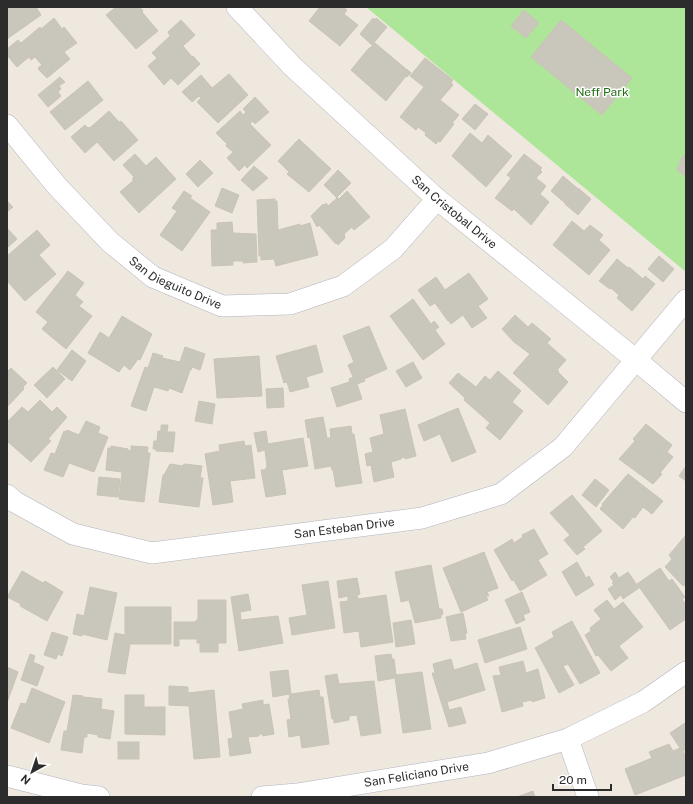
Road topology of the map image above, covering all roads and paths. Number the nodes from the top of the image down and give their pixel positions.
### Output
1 (237, 7) edge
2 (7, 125) edge
3 (437, 198) junction
4 (686, 300) edge
5 (636, 360) junction
6 (686, 402) edge
7 (7, 495) edge
8 (686, 672) edge
9 (568, 738) junction
10 (7, 776) edge
11 (87, 796) edge
12 (297, 796) edge
13 (262, 797) edge
14 (588, 797) edge

1 - 3 street, San Cristobal Drive
2 - 3 street, San Dieguito Drive
3 - 5 street, San Cristobal Drive
4 - 5 street, San Esteban Drive
5 - 6 street, San Cristobal Drive
5 - 7 street, San Esteban Drive
8 - 9 street, San Feliciano Drive
9 - 12 street, San Feliciano Drive
9 - 14 street
10 - 11 street
12 - 13 street, San Feliciano Drive

